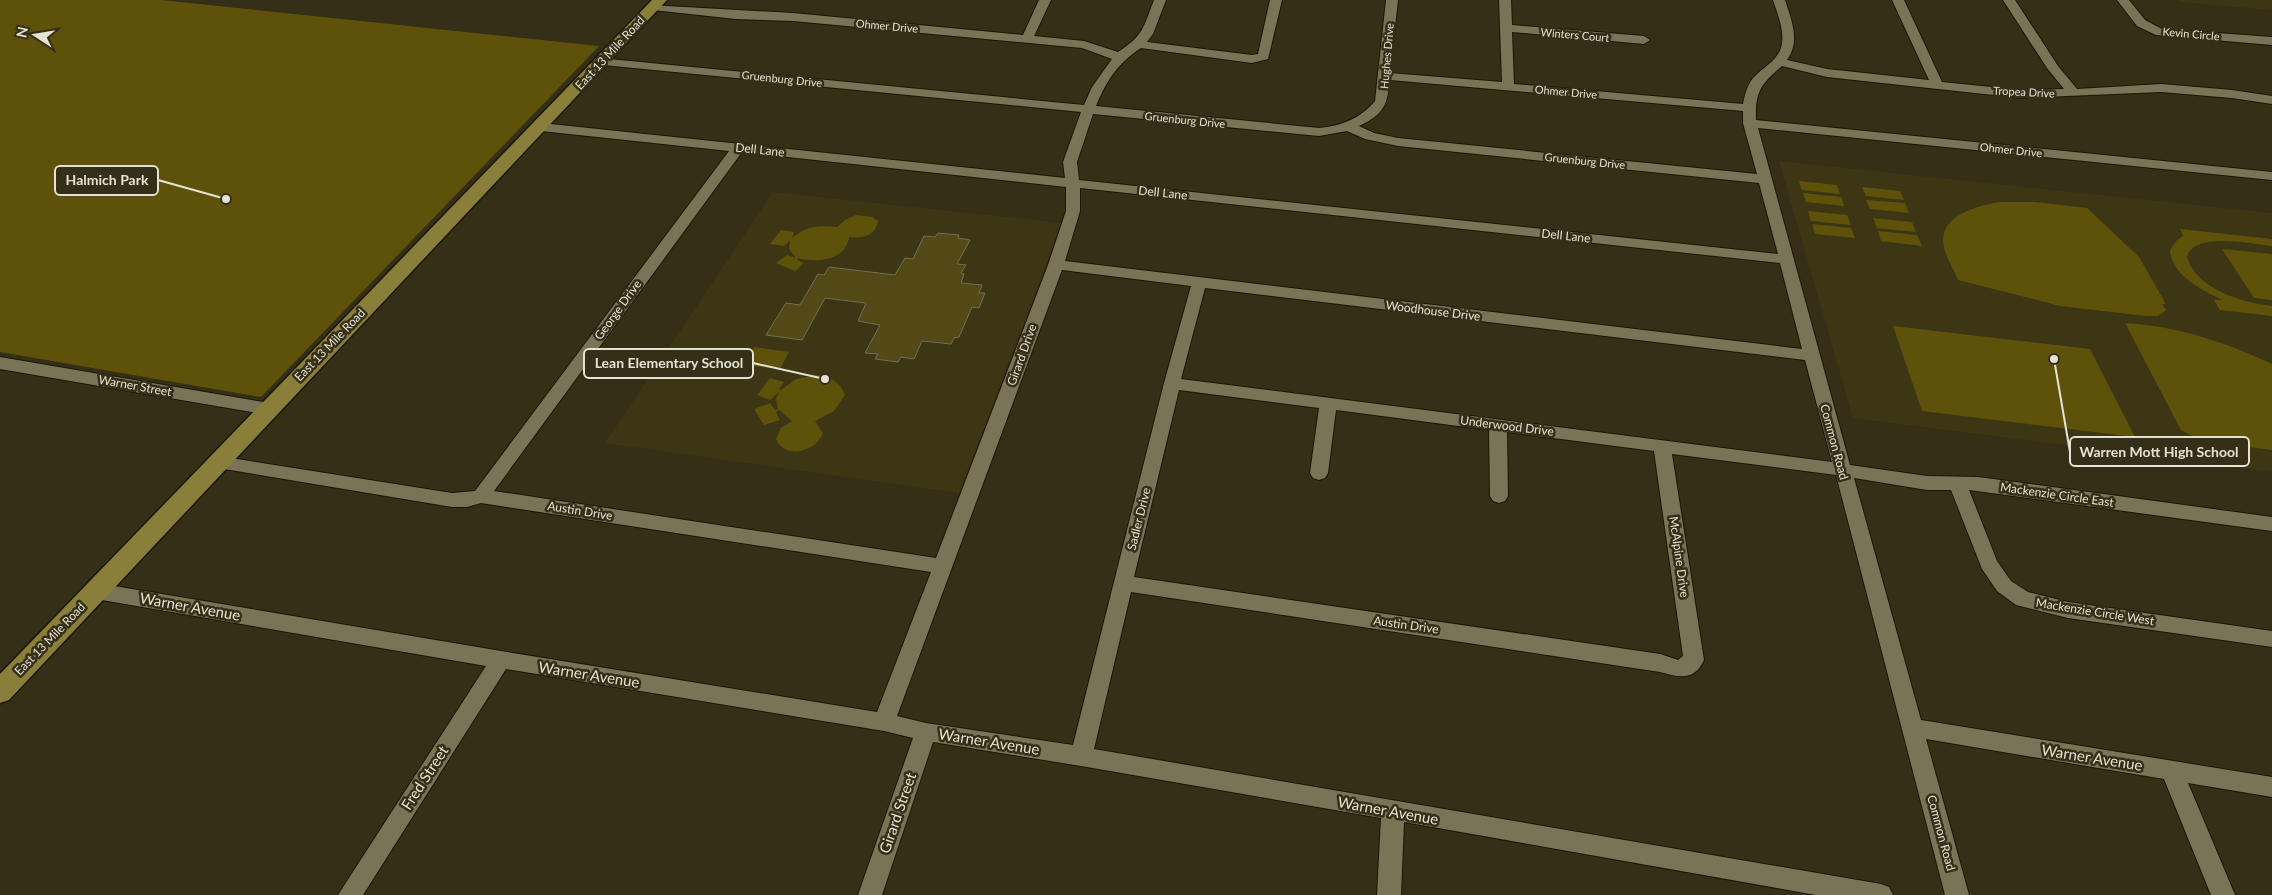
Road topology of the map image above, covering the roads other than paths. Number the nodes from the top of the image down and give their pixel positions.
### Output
1 (1045, 0) edge
2 (1160, 0) edge
3 (1276, 0) edge
4 (1392, 0) edge
5 (1504, 0) edge
6 (1779, 0) edge
7 (1898, 0) edge
8 (2009, 0) edge
9 (2122, 0) edge
10 (657, 4) edge
11 (1506, 28) junction
12 (1027, 39) junction
13 (1644, 40) dead end
14 (2272, 40) edge
15 (1139, 44) junction
16 (1119, 57) junction
17 (603, 61) junction
18 (1778, 61) junction
19 (1385, 76) junction
20 (1937, 84) junction
21 (1508, 87) junction
22 (2074, 93) junction
23 (2272, 100) edge
24 (1088, 110) junction
25 (1749, 116) junction
26 (541, 127) junction
27 (1350, 127) junction
28 (738, 148) junction
29 (2272, 176) edge
30 (1764, 179) junction
31 (1072, 184) junction
32 (1785, 259) junction
33 (1056, 266) junction
34 (1199, 283) junction
35 (1811, 355) junction
36 (0, 363) edge
37 (1172, 383) junction
38 (1328, 403) junction
39 (269, 409) junction
40 (1498, 424) junction
41 (1662, 446) junction
42 (218, 462) junction
43 (1842, 470) junction
44 (1319, 473) dead end
45 (1958, 485) junction
46 (481, 496) junction
47 (1499, 496) dead end
48 (2272, 524) edge
49 (943, 566) junction
50 (1124, 583) junction
51 (96, 591) junction
52 (2272, 639) edge
53 (501, 660) junction
54 (1687, 665) joint
55 (0, 692) edge
56 (884, 722) junction
57 (1913, 728) junction
58 (926, 732) junction
59 (1081, 756) junction
60 (2172, 771) junction
61 (2272, 787) edge
62 (1393, 812) junction
63 (350, 895) edge
64 (870, 895) edge
65 (1389, 895) edge
66 (1881, 895) edge
67 (1957, 895) edge
68 (2223, 895) edge

1 - 12 street
2 - 15 street, Girard Drive
3 - 15 street
4 - 19 street, Hughes Drive
5 - 11 street
6 - 18 street, Common Road
7 - 20 street
8 - 22 street
9 - 14 street, Kevin Circle
10 - 12 street, Ohmer Drive
10 - 17 main road, East 13 Mile Road
11 - 13 street, Winters Court
11 - 21 street
12 - 16 street, Ohmer Drive
15 - 16 street, Girard Drive
16 - 24 street, Girard Drive
17 - 24 street, Gruenburg Drive
17 - 26 main road, East 13 Mile Road
18 - 20 street, Tropea Drive
18 - 25 street, Common Road
19 - 21 street, Ohmer Drive
19 - 27 street, Hughes Drive
20 - 22 street, Tropea Drive
21 - 25 street, Ohmer Drive
22 - 23 street, Tropea Drive
24 - 27 street, Gruenburg Drive
24 - 31 street, Girard Drive
25 - 29 street, Ohmer Drive
25 - 30 street, Common Road
26 - 28 street, Dell Lane
26 - 39 main road, East 13 Mile Road
27 - 30 street, Gruenburg Drive
28 - 31 street, Dell Lane
28 - 46 street, George Drive
30 - 32 street, Common Road
31 - 32 street, Dell Lane
31 - 33 street, Girard Drive
32 - 35 street, Common Road
33 - 34 street, Woodhouse Drive
33 - 49 street, Girard Drive
34 - 35 street, Woodhouse Drive
34 - 37 street, Sadler Drive
35 - 43 street, Common Road
36 - 39 street, Warner Street
37 - 38 street, Underwood Drive
37 - 50 street, Sadler Drive
38 - 40 street, Underwood Drive
38 - 44 street
39 - 42 main road, East 13 Mile Road
40 - 41 street, Underwood Drive
40 - 47 street
41 - 43 street, Underwood Drive
41 - 54 street, McAlpine Drive
42 - 46 street, Austin Drive
42 - 51 main road, East 13 Mile Road
43 - 45 street, Mackenzie Circle East
43 - 57 street, Common Road
45 - 48 street, Mackenzie Circle East
45 - 52 street, Mackenzie Circle West
46 - 49 street, Austin Drive
49 - 56 street, Girard Drive
50 - 54 street, Austin Drive
50 - 59 street, Sadler Drive
51 - 53 street, Warner Avenue
51 - 55 main road, East 13 Mile Road
53 - 56 street, Warner Avenue
53 - 63 street, Fred Street
56 - 58 street, Warner Avenue
57 - 60 street, Warner Avenue
57 - 67 street, Common Road
58 - 59 street, Warner Avenue
58 - 64 street, Girard Street
59 - 62 street, Warner Avenue
60 - 61 street, Warner Avenue
60 - 68 street
62 - 65 street
62 - 66 street, Warner Avenue

